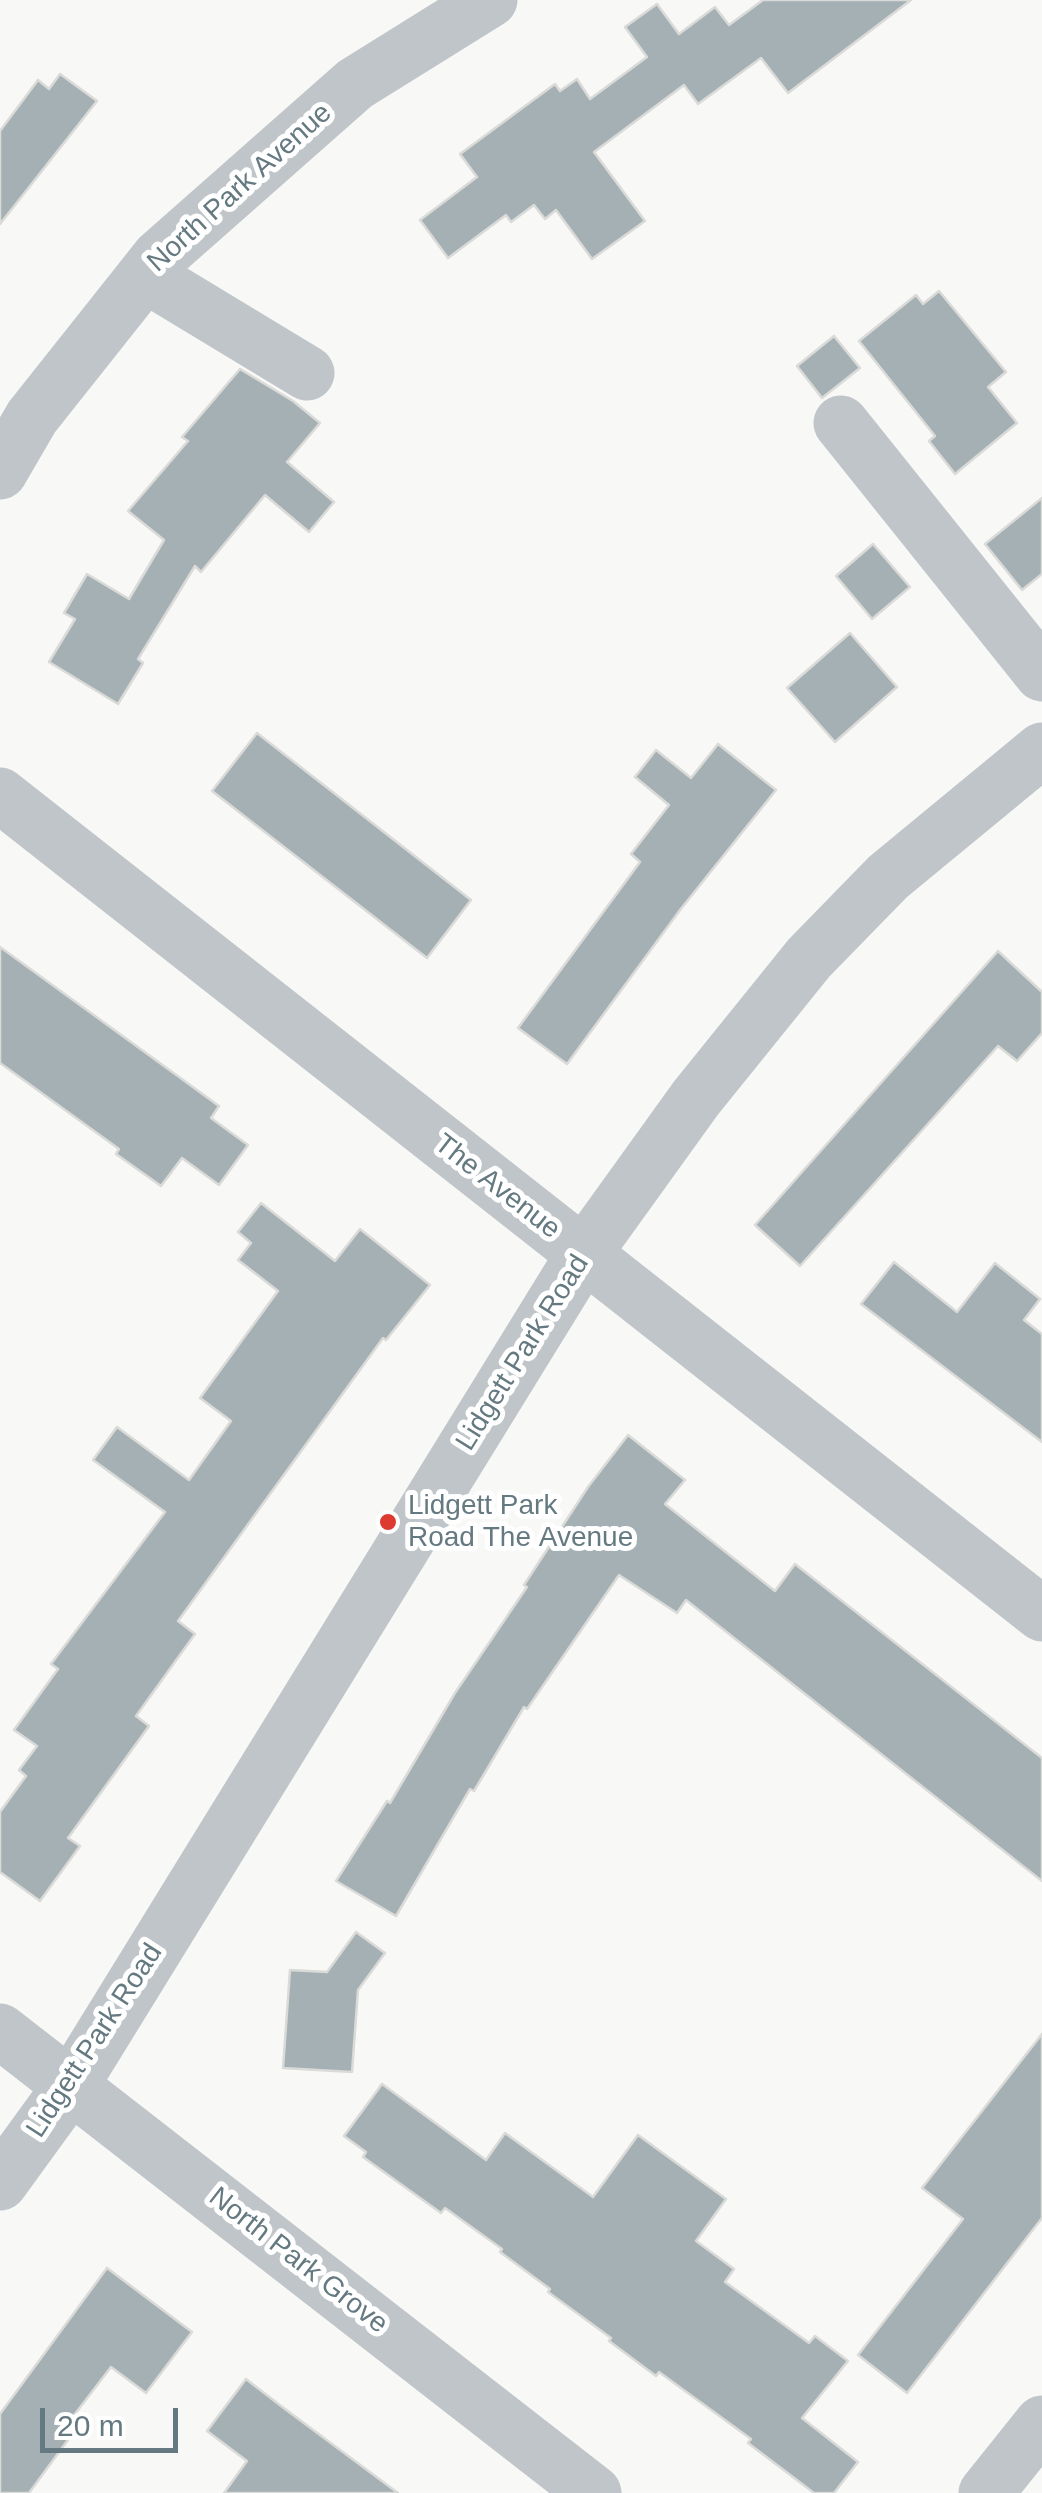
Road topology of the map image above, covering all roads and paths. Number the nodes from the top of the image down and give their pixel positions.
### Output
1 (490, 0) edge
2 (145, 275) junction
3 (307, 374) dead end
4 (841, 423) dead end
5 (0, 472) edge
6 (1042, 674) edge
7 (1042, 750) edge
8 (0, 795) edge
9 (584, 1255) junction
10 (1042, 1614) edge
11 (0, 2031) edge
12 (72, 2084) junction
13 (0, 2182) edge
14 (1042, 2423) edge
15 (594, 2493) edge
16 (986, 2493) edge

1 - 2 street, North Park Avenue
2 - 3 street
2 - 5 street, North Park Avenue
4 - 6 street
7 - 9 street, Lidgett Park Road
8 - 9 street, The Avenue
9 - 10 street, The Avenue
9 - 12 street, Lidgett Park Road
11 - 12 street, North Park Grove
12 - 13 street, Lidgett Park Road
12 - 15 street, North Park Grove
14 - 16 street

